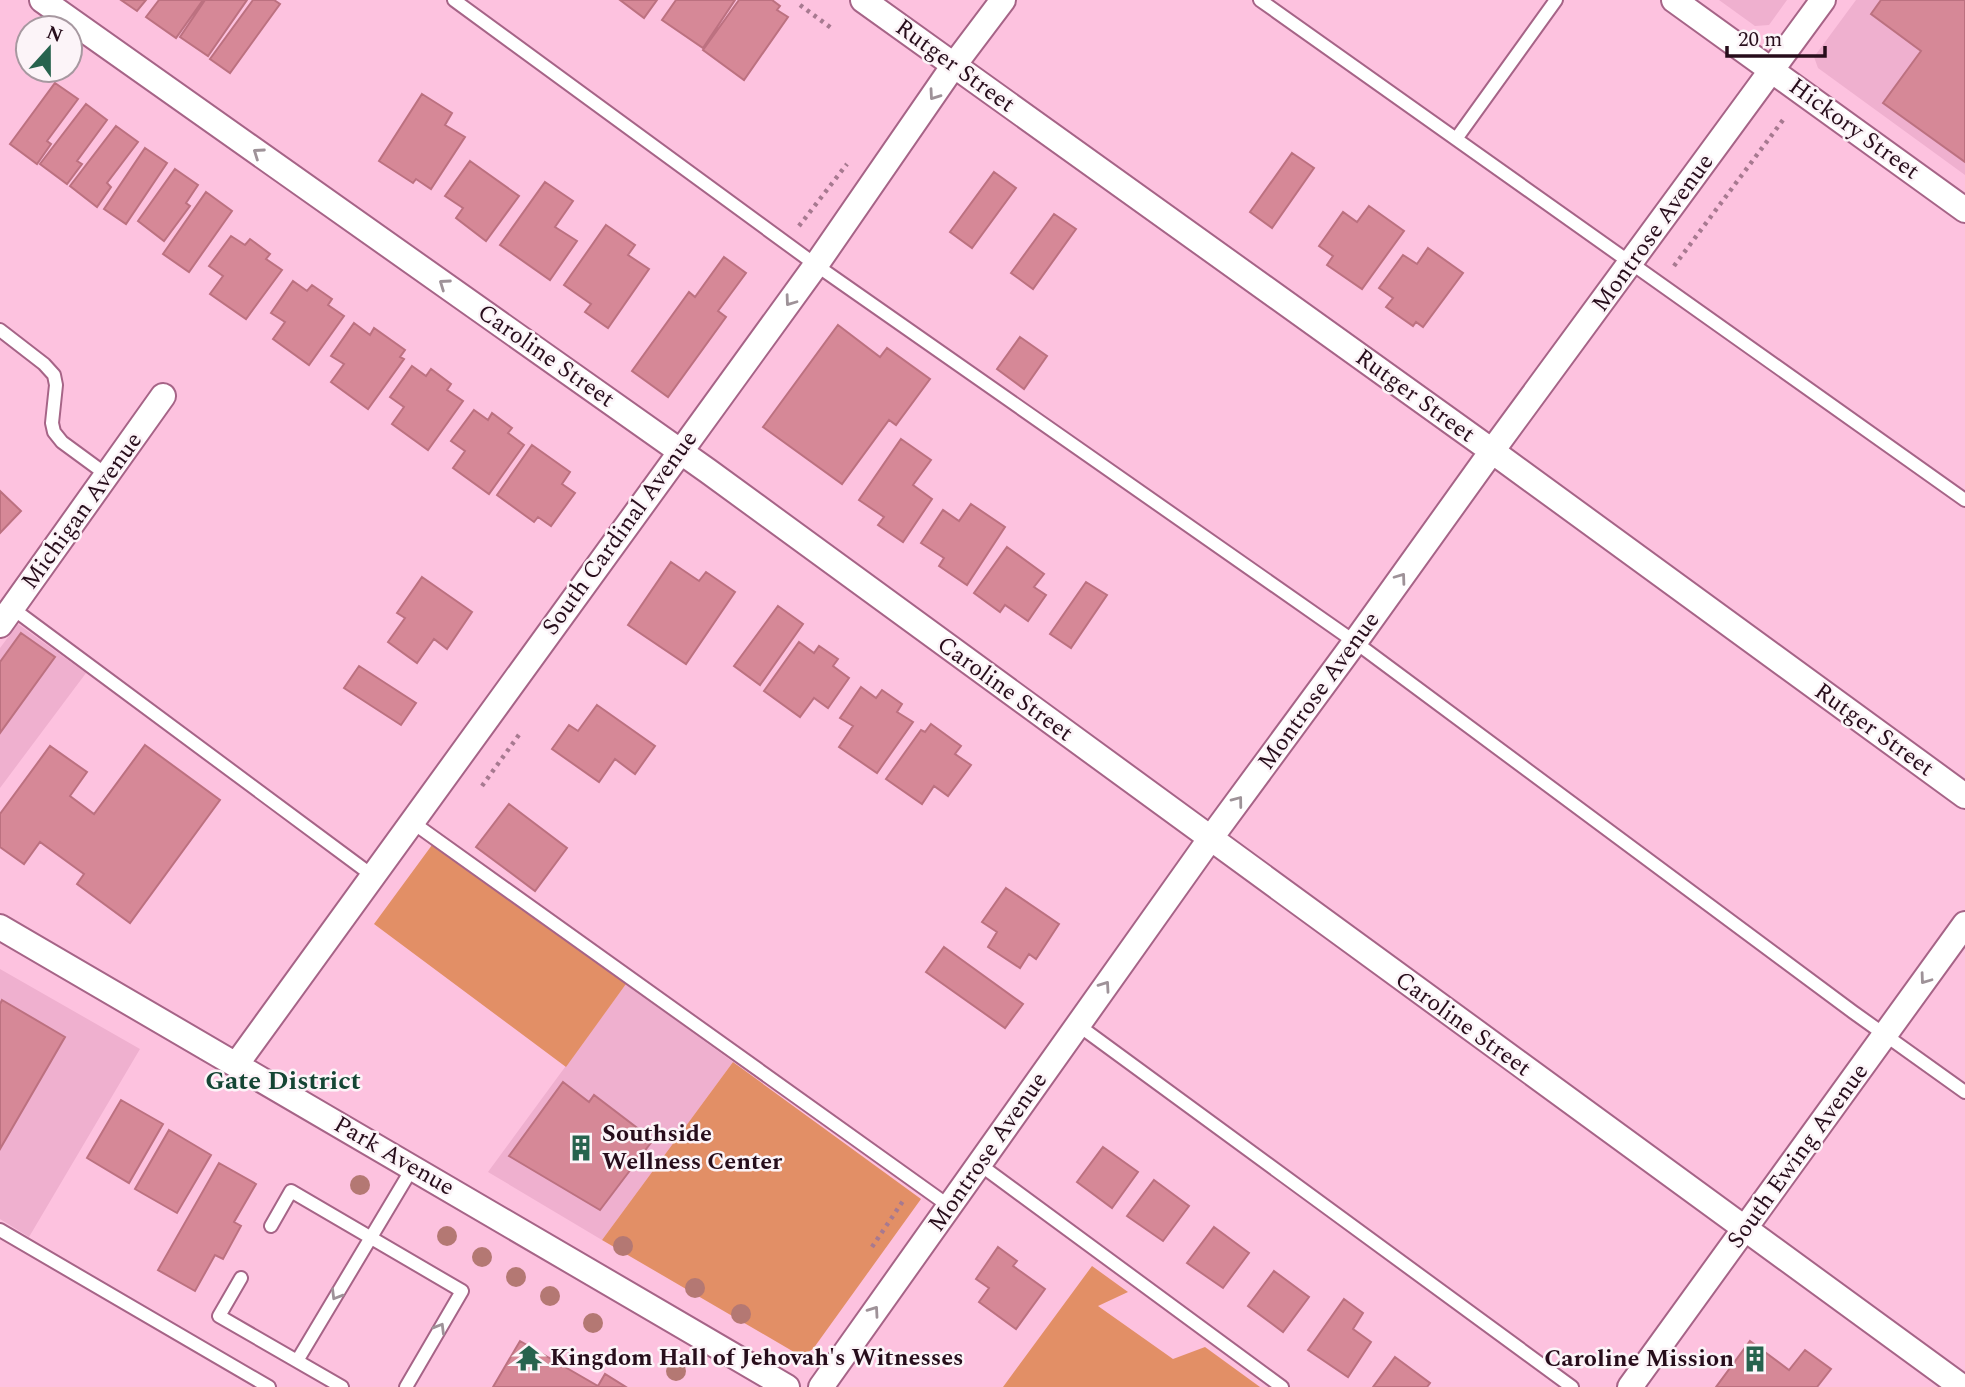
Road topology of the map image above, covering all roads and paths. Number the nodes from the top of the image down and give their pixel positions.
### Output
1 (42, 0) edge
2 (454, 0) edge
3 (863, 0) edge
4 (1003, 0) edge
5 (1260, 0) edge
6 (1556, 0) edge
7 (1674, 0) edge
8 (1823, 0) edge
9 (800, 5) dead end
10 (834, 30) dead end
11 (954, 65) junction
12 (1772, 70) junction
13 (1783, 120) dead end
14 (1456, 139) junction
15 (1965, 210) edge
16 (1631, 264) junction
17 (816, 265) junction
18 (1670, 272) dead end
19 (0, 330) edge
20 (163, 397) dead end
21 (680, 451) junction
22 (1492, 452) junction
23 (107, 475) junction
24 (1965, 500) edge
25 (6, 616) edge
26 (1356, 642) junction
27 (521, 732) dead end
28 (482, 786) dead end
29 (1965, 796) edge
30 (412, 822) junction
31 (1210, 839) junction
32 (373, 876) junction
33 (1965, 924) edge
34 (0, 927) edge
35 (1078, 1025) junction
36 (1884, 1035) junction
37 (236, 1065) junction
38 (1965, 1092) edge
39 (979, 1164) junction
40 (413, 1167) junction
41 (908, 1194) dead end
42 (948, 1206) junction
43 (271, 1227) dead end
44 (0, 1230) edge
45 (1745, 1230) junction
46 (371, 1237) junction
47 (872, 1247) dead end
48 (241, 1278) dead end
49 (297, 1361) junction
50 (268, 1387) edge
51 (342, 1387) edge
52 (406, 1387) edge
53 (787, 1387) edge
54 (821, 1387) edge
55 (1282, 1387) edge
56 (1572, 1387) edge
57 (1630, 1387) edge
58 (1962, 1387) edge

21 -> 1 street, Caroline Street
2 - 17 lane
3 - 11 street, Rutger Street
4 - 11 street, South Cardinal Avenue
5 - 14 lane
6 - 14 lane
7 - 12 street, Hickory Street
8 - 12 street, Montrose Avenue
9 - 10 path
11 -> 17 street, South Cardinal Avenue
11 - 22 street, Rutger Street
12 - 15 street, Hickory Street
12 - 16 street, Montrose Avenue
13 - 18 path
14 - 16 lane
16 - 22 street, Montrose Avenue
16 - 24 lane
17 -> 21 street, South Cardinal Avenue
17 - 26 lane
19 - 23 lane
20 - 23 street, Michigan Avenue
21 - 30 street, South Cardinal Avenue
21 - 31 street, Caroline Street
26 -> 22 street, Montrose Avenue
22 - 29 street, Rutger Street
23 - 25 street, Michigan Avenue
25 - 32 lane
31 -> 26 street, Montrose Avenue
26 - 36 lane
27 - 28 path
30 - 32 street, South Cardinal Avenue
30 - 42 lane
35 -> 31 street, Montrose Avenue
31 - 45 street, Caroline Street
32 - 37 street, South Cardinal Avenue
33 -> 36 street, South Ewing Avenue
34 - 37 street, Park Avenue
35 - 39 street, Montrose Avenue
35 - 56 lane
36 - 38 lane
36 - 45 street, South Ewing Avenue
37 - 40 street, Park Avenue
39 - 42 street, Montrose Avenue
39 - 55 lane
40 - 46 lane
40 - 53 street, Park Avenue
41 - 47 path
54 -> 42 street, Montrose Avenue
43 - 46 lane
44 - 50 lane
45 - 57 street, South Ewing Avenue
45 - 58 street, Caroline Street
46 -> 49 lane
52 -> 46 lane
48 - 49 lane
49 - 51 lane

